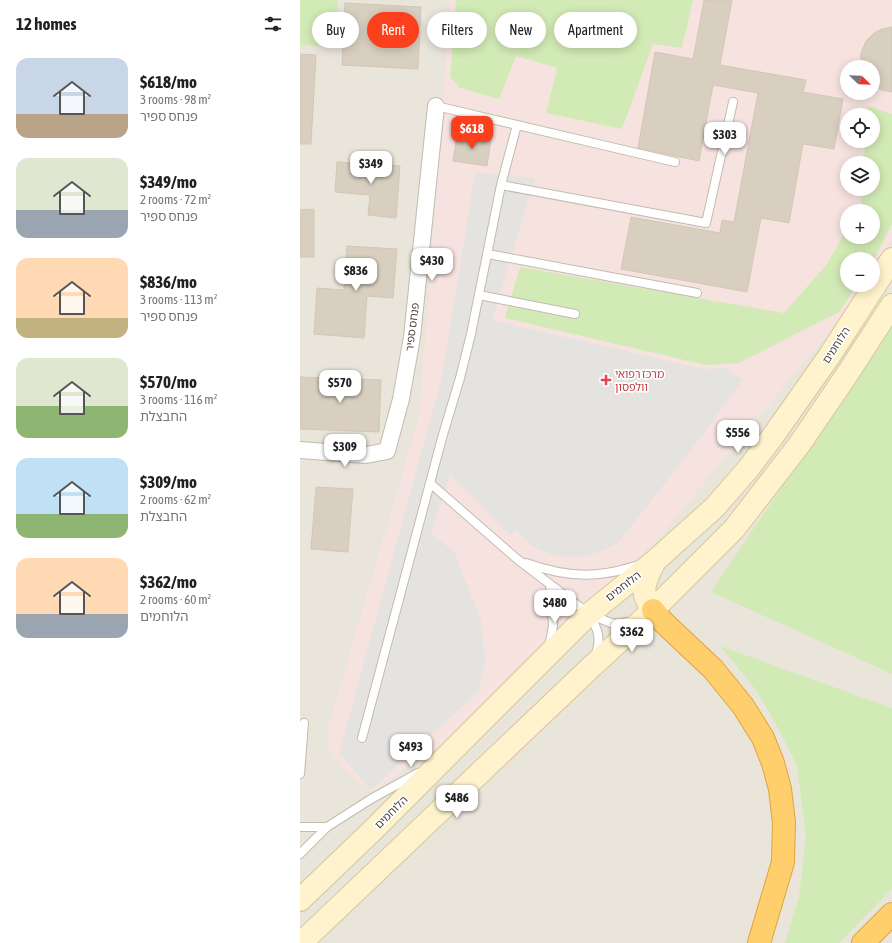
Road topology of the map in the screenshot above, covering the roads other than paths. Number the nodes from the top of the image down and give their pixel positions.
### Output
1 (733, 102) dead end
2 (436, 106) joint
3 (517, 125) junction
4 (675, 162) dead end
5 (501, 185) junction
6 (488, 254) junction
7 (892, 259) edge
8 (697, 293) dead end
9 (479, 295) junction
10 (892, 305) edge
11 (575, 314) dead end
12 (300, 450) edge
13 (430, 483) junction
14 (517, 559) junction
15 (656, 560) junction
16 (550, 584) junction
17 (653, 610) junction
18 (588, 614) junction
19 (545, 658) junction
20 (588, 670) junction
21 (304, 723) dead end
22 (362, 738) dead end
23 (444, 759) junction
24 (300, 774) edge
25 (300, 827) edge
26 (327, 827) junction
27 (300, 854) edge
28 (300, 900) edge
29 (892, 914) edge
30 (301, 943) edge
31 (759, 943) edge
32 (863, 943) edge

1 - 5 lane
2 - 3 lane
2 - 12 street, פנחס ספיר
3 - 4 lane
3 - 5 lane
5 - 6 lane
6 - 8 lane
6 - 9 lane
7 - 15 main road, הלוחמים
9 - 11 lane
9 - 13 lane
10 - 17 main road
13 - 14 lane
13 - 22 lane
14 - 15 lane
14 - 16 lane
15 - 17 main road
15 - 18 main road, הלוחמים
16 - 18 lane
16 - 19 lane
17 - 18 lane
17 - 20 main road
17 - 31 highway
18 - 19 main road, הלוחמים
18 - 20 lane
19 - 23 main road, הלוחמים
20 - 30 main road
21 - 24 lane
23 - 26 lane
23 - 28 main road, הלוחמים
25 - 26 lane
26 - 27 lane
29 - 32 highway

